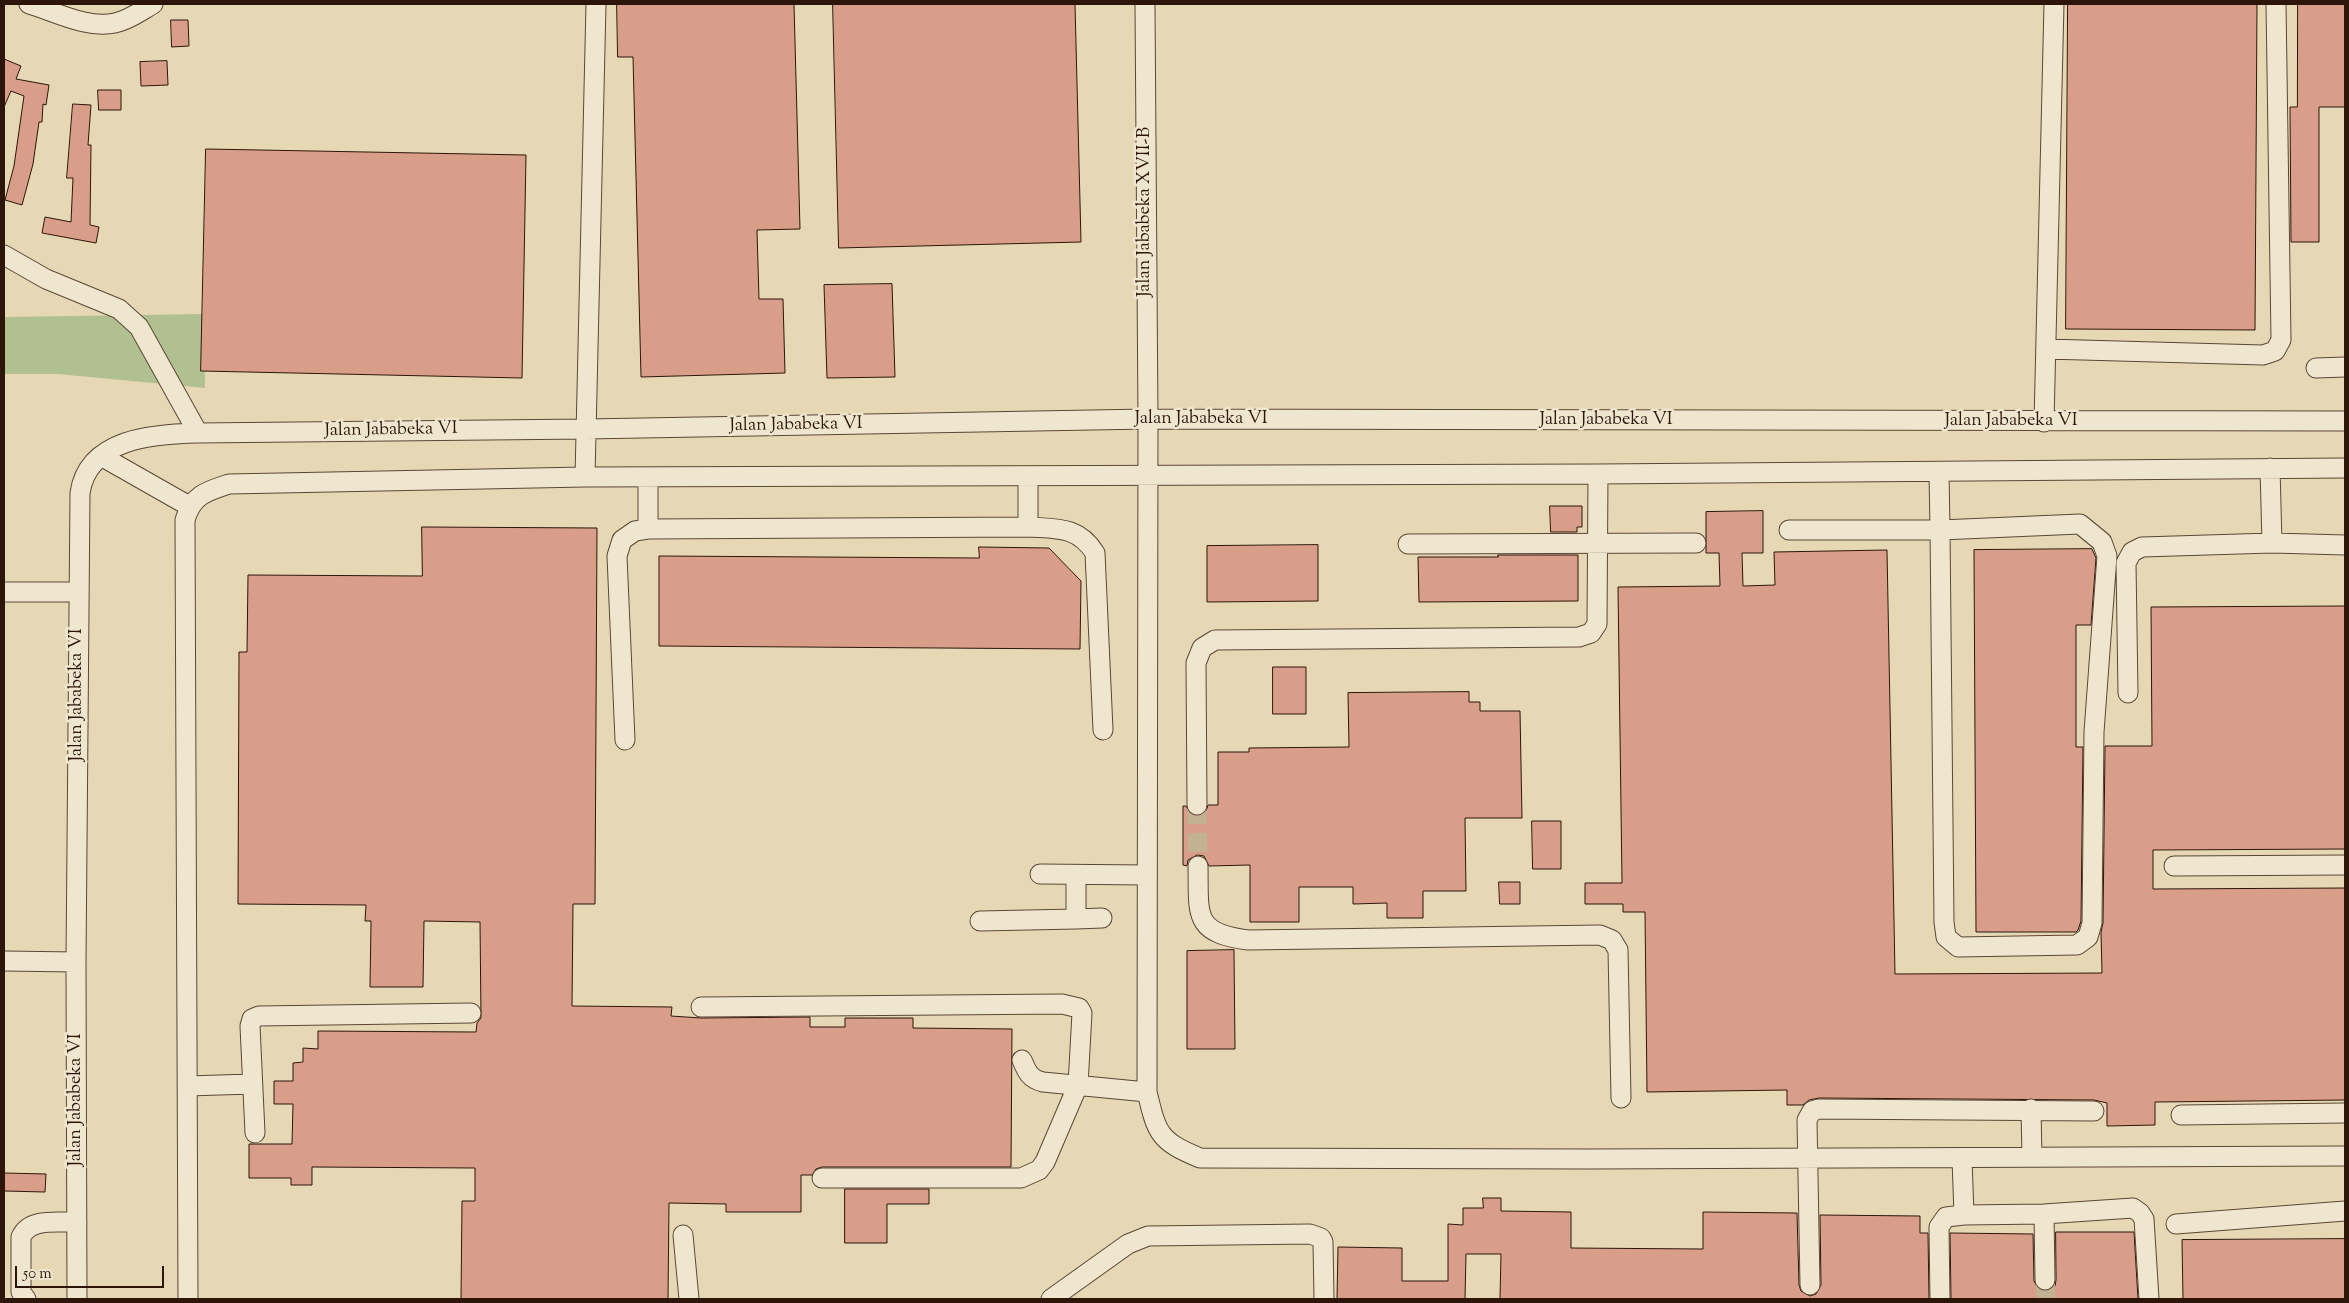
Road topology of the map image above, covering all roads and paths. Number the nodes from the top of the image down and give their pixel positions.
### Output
1 (29, 4) edge
2 (153, 4) edge
3 (596, 4) edge
4 (1145, 4) edge
5 (2054, 4) edge
6 (2276, 4) edge
7 (4, 255) edge
8 (2046, 349) junction
9 (2345, 367) edge
10 (2316, 368) dead end
11 (1148, 419) junction
12 (2345, 421) edge
13 (2044, 422) junction
14 (586, 429) junction
15 (198, 433) junction
16 (101, 456) junction
17 (2270, 468) junction
18 (2345, 468) edge
19 (1939, 472) junction
20 (1598, 474) junction
21 (1028, 476) junction
22 (1147, 476) junction
23 (585, 477) junction
24 (648, 478) junction
25 (189, 506) junction
26 (1028, 527) junction
27 (648, 530) junction
28 (1789, 530) dead end
29 (1940, 530) junction
30 (1598, 542) junction
31 (1696, 542) dead end
32 (2272, 543) junction
33 (1408, 544) dead end
34 (2345, 545) edge
35 (4, 592) edge
36 (79, 592) junction
37 (2128, 693) dead end
38 (1103, 730) dead end
39 (625, 740) dead end
40 (1197, 805) tunnel mouth
41 (2345, 865) edge
42 (1198, 866) tunnel mouth
43 (2174, 866) dead end
44 (1040, 874) dead end
45 (1076, 874) junction
46 (1147, 875) junction
47 (1102, 918) dead end
48 (1076, 919) junction
49 (980, 921) dead end
50 (4, 961) edge
51 (76, 962) junction
52 (701, 1006) dead end
53 (472, 1013) dead end
54 (1022, 1060) dead end
55 (252, 1084) junction
56 (1078, 1085) junction
57 (187, 1086) junction
58 (1147, 1092) junction
59 (1621, 1098) dead end
60 (2031, 1110) junction
61 (2094, 1111) dead end
62 (2345, 1113) edge
63 (2181, 1115) dead end
64 (255, 1132) dead end
65 (2345, 1156) edge
66 (1808, 1157) junction
67 (2032, 1157) junction
68 (1962, 1158) junction
69 (822, 1178) dead end
70 (2345, 1211) edge
71 (2044, 1214) junction
72 (1964, 1215) junction
73 (77, 1222) junction
74 (2176, 1224) dead end
75 (683, 1235) dead end
76 (2045, 1280) tunnel mouth
77 (1810, 1285) dead end
78 (26, 1299) edge
79 (77, 1299) edge
80 (188, 1299) edge
81 (689, 1299) edge
82 (1051, 1299) edge
83 (1324, 1299) edge
84 (1940, 1299) edge
85 (2149, 1299) edge

1 - 2 street
3 - 14 street
4 - 11 street, Jalan Jababeka XVII-B
5 - 8 street
6 - 8 street
7 - 15 street
8 - 13 street
9 - 10 street
11 - 13 street, Jalan Jababeka VI
11 - 14 street, Jalan Jababeka VI
11 - 22 street, Jalan Jababeka XVII-B
12 - 13 street, Jalan Jababeka VI
14 - 15 street, Jalan Jababeka VI
14 - 23 street
15 - 16 street, Jalan Jababeka VI
16 - 25 street
16 - 36 street, Jalan Jababeka VI
17 - 18 street
17 - 19 street
17 - 32 street
19 - 20 street
19 - 29 street
20 - 22 street
20 - 30 street
21 - 22 street
21 - 24 street
21 - 26 street
22 - 46 street, Jalan Jababeka XVII-B
23 - 24 street
23 - 25 street
24 - 27 street
25 - 57 street
26 - 27 street
26 - 38 street
27 - 39 street
28 - 29 street
29 - 29 street
30 - 31 street
30 - 33 street
30 - 40 street
32 - 34 street
32 - 37 street
35 - 36 street
36 - 51 street, Jalan Jababeka VI
41 - 43 street
42 - 59 street
44 - 45 street
45 - 46 street
45 - 48 street
46 - 58 street, Jalan Jababeka XVII-B
47 - 48 street
48 - 49 street
50 - 51 street
51 - 73 street, Jalan Jababeka VI
52 - 56 street
53 - 55 street
54 - 56 street
55 - 57 street
55 - 64 street
56 - 58 street
56 - 69 street
57 - 80 street
58 - 66 street, Jalan Jababeka XVII-B
60 - 61 street
60 - 66 street
60 - 67 street
62 - 63 street
65 - 67 street, Jalan Jababeka XVII-B
66 - 68 street, Jalan Jababeka XVII-B
66 - 77 street
67 - 68 street, Jalan Jababeka XVII-B
68 - 72 street
70 - 74 street
71 - 72 street
71 - 76 street
71 - 85 street
72 - 84 street
73 - 78 street
73 - 79 street, Jalan Jababeka VI
75 - 81 street
82 - 83 street

